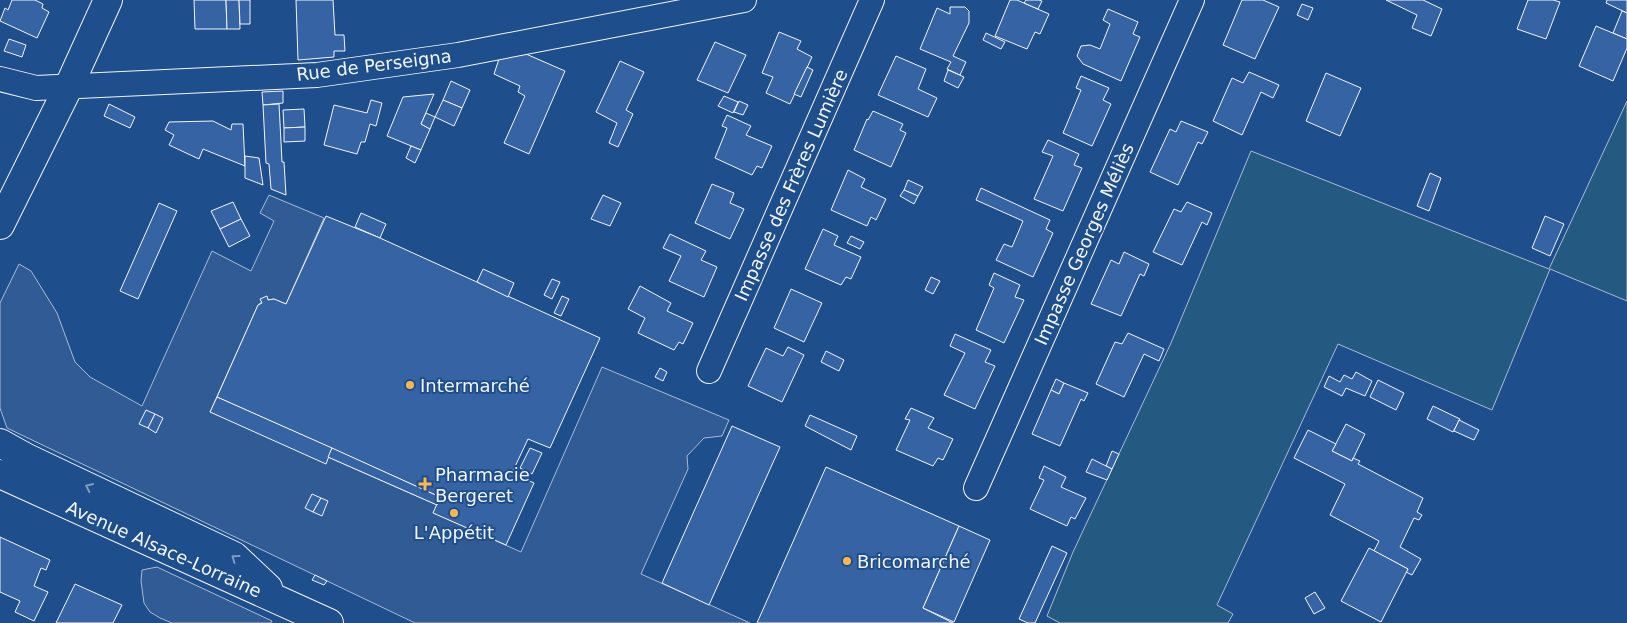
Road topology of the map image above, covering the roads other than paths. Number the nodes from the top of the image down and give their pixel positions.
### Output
1 (108, 0) edge
2 (744, 0) edge
3 (872, 0) edge
4 (1192, 0) edge
5 (0, 79) edge
6 (68, 86) junction
7 (0, 225) edge
8 (709, 371) dead end
9 (0, 444) edge
10 (0, 474) edge
11 (976, 488) dead end
12 (284, 602) junction
13 (329, 623) edge

1 - 6 main road
2 - 6 street, Rue de Perseigna
3 - 8 street, Impasse des Frères Lumière
4 - 11 street, Impasse Georges Méliès
5 - 6 street, Rue de Perseigna
6 - 7 main road
12 -> 9 main road
10 - 12 main road, Avenue Alsace-Lorraine
12 - 13 main road, Avenue Alsace-Lorraine

